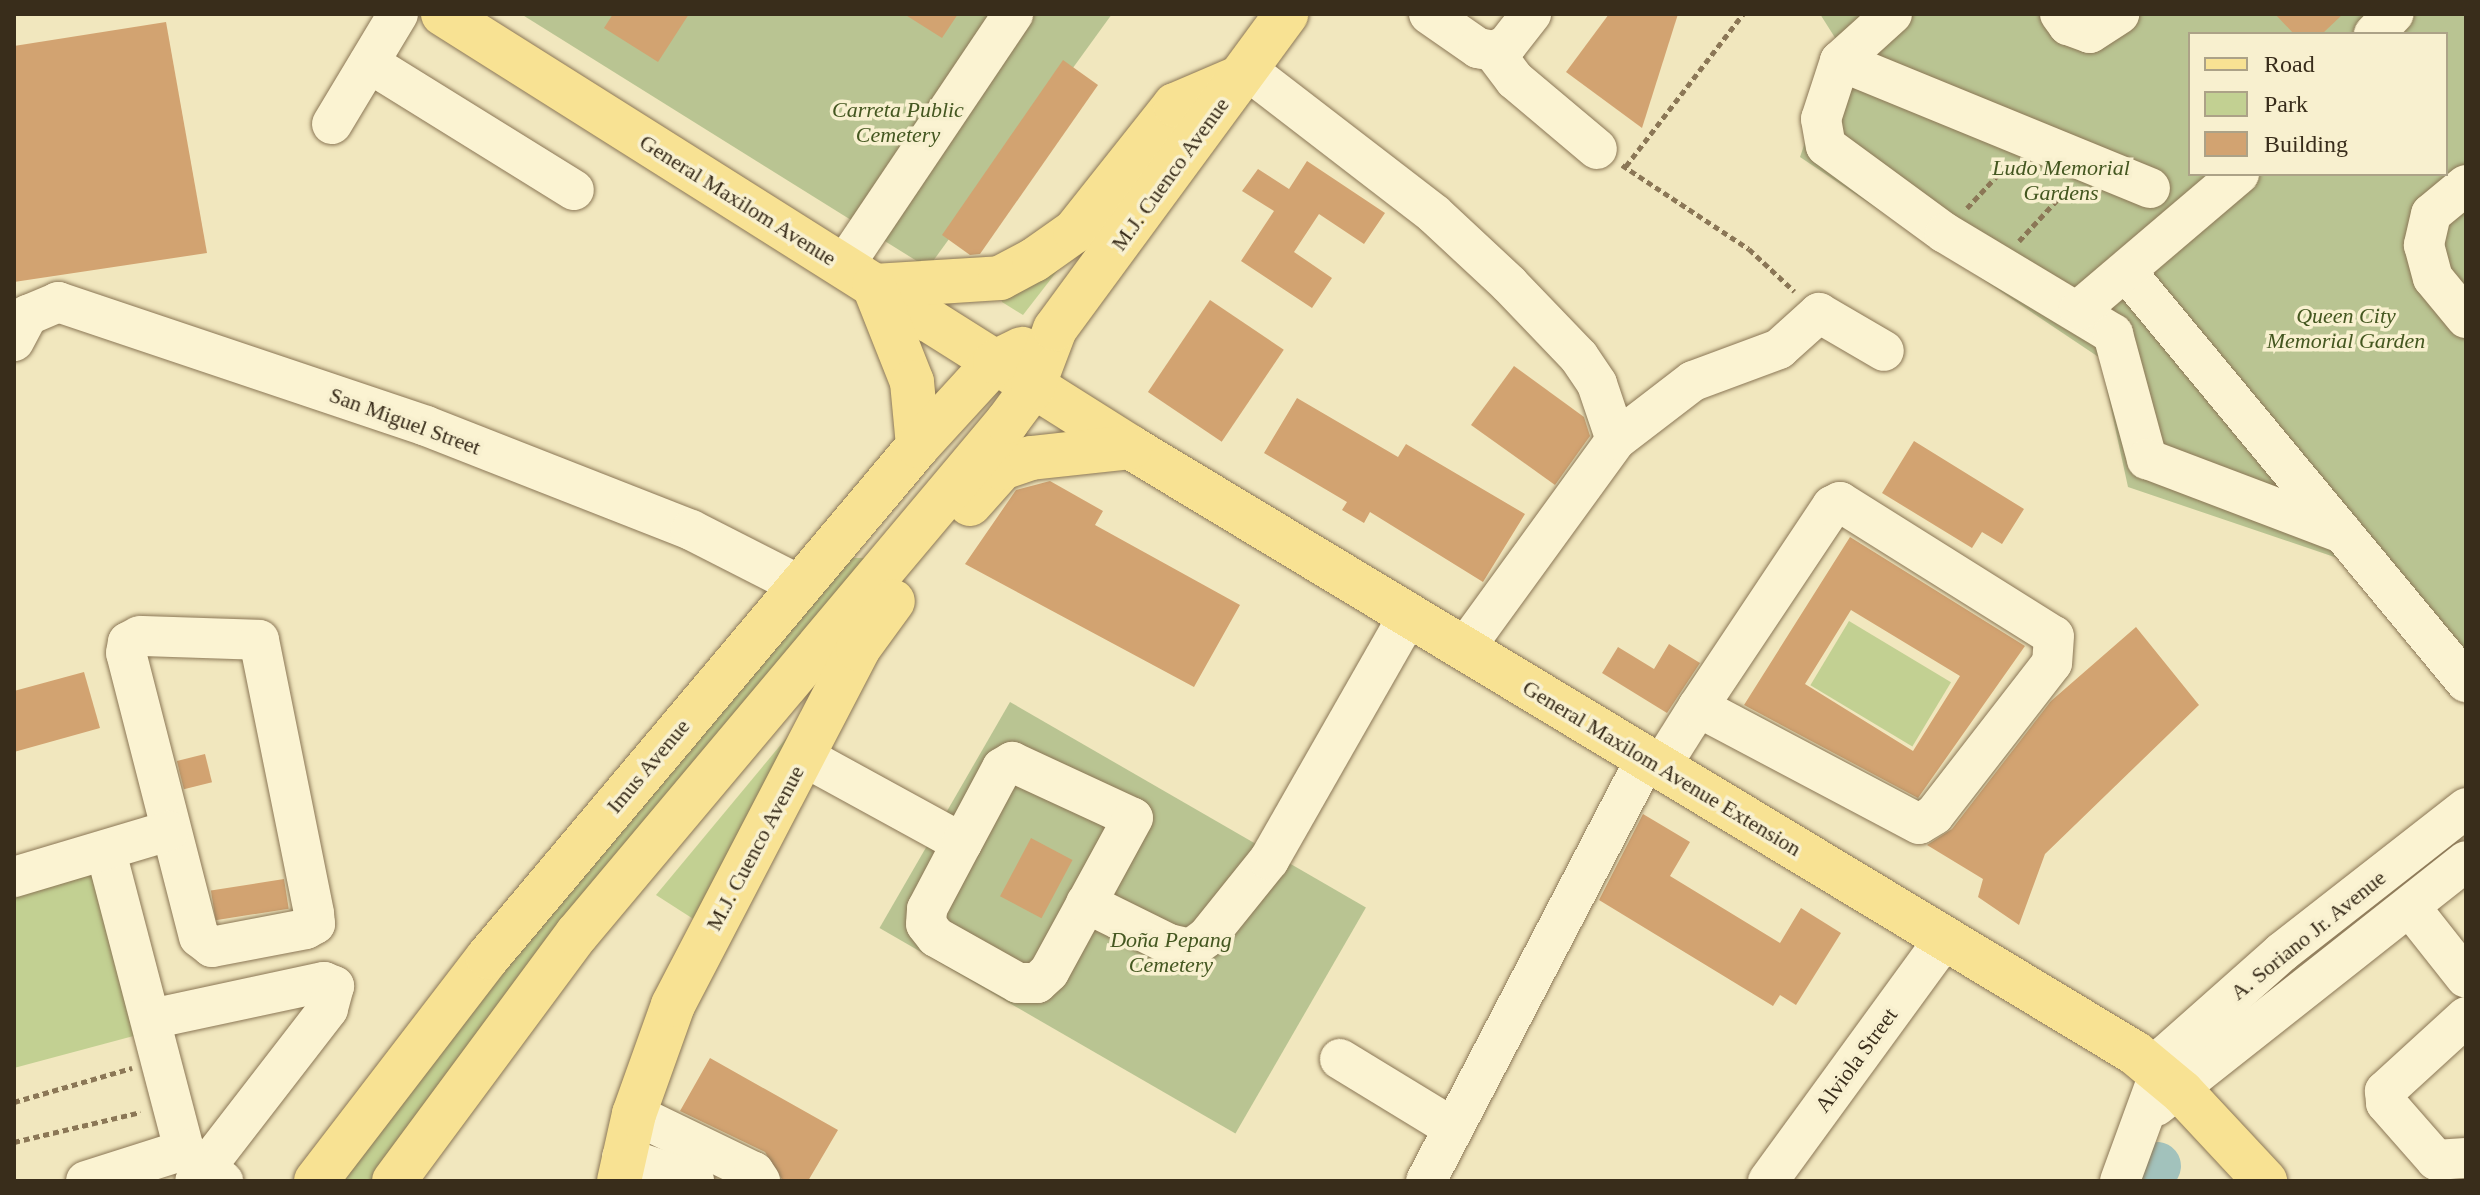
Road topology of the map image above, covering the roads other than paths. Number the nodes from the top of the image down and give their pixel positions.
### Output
1 (398, 14) edge
2 (443, 14) edge
3 (1286, 14) edge
4 (1429, 14) edge
5 (1531, 14) edge
6 (1892, 14) edge
7 (2060, 14) edge
8 (2119, 14) edge
9 (2393, 14) edge
10 (1009, 15) edge
11 (2376, 32) edge
12 (1493, 51) junction
13 (1840, 61) junction
14 (369, 63) junction
15 (1243, 73) junction
16 (332, 124) dead end
17 (1611, 158) road end
18 (2237, 176) edge
19 (2466, 185) edge
20 (2150, 188) dead end
21 (574, 190) dead end
22 (2128, 274) junction
23 (858, 276) junction
24 (2079, 310) junction
25 (2466, 318) edge
26 (1053, 333) junction
27 (14, 341) edge
28 (1884, 351) dead end
29 (995, 362) junction
30 (1033, 387) junction
31 (1616, 440) junction
32 (918, 446) junction
33 (1130, 447) junction
34 (2342, 533) junction
35 (939, 539) junction
36 (896, 558) junction
37 (801, 586) junction
38 (1409, 615) junction
39 (1464, 649) junction
40 (2466, 682) edge
41 (1698, 707) junction
42 (803, 756) junction
43 (1652, 765) junction
44 (2466, 808) edge
45 (168, 831) junction
46 (962, 843) junction
47 (106, 852) junction
48 (2466, 861) edge
49 (14, 877) edge
50 (1086, 903) junction
51 (2410, 907) junction
52 (1945, 938) junction
53 (2466, 978) edge
54 (2466, 1017) edge
55 (151, 1019) junction
56 (1340, 1059) dead end
57 (2169, 1081) junction
58 (634, 1114) junction
59 (1453, 1128) junction
60 (2466, 1158) edge
61 (202, 1169) edge
62 (621, 1169) edge
63 (133, 1172) edge
64 (86, 1181) edge
65 (316, 1181) edge
66 (394, 1181) edge
67 (694, 1181) edge
68 (760, 1181) edge
69 (1426, 1181) edge
70 (1768, 1181) edge
71 (2120, 1181) edge
72 (2265, 1181) edge

1 - 14 street
2 - 23 main road, General Maxilom Avenue
3 - 15 main road, M.J. Cuenco Avenue
4 - 12 street
5 - 12 street
6 - 13 street
7 - 8 street
9 - 11 street
10 - 23 street
12 - 17 street
13 - 20 street
13 - 24 street
14 - 16 street
14 - 21 street
15 - 23 main road
15 - 26 main road, M.J. Cuenco Avenue
15 - 31 street
18 - 22 street
19 - 25 street
22 - 24 street
22 - 34 street
23 - 29 main road, General Maxilom Avenue
23 - 32 main road
24 - 34 street
26 - 29 main road, M.J. Cuenco Avenue
26 - 30 main road, M.J. Cuenco Avenue
27 - 37 street, San Miguel Street
28 - 31 street
29 - 30 main road, General Maxilom Avenue
29 - 32 main road, Imus Avenue
30 - 33 main road, General Maxilom Avenue Extension
30 - 36 main road
31 - 39 street
32 - 37 main road, Imus Avenue
33 - 35 main road, M.J. Cuenco Avenue
33 - 38 main road, General Maxilom Avenue Extension
34 - 40 street
35 - 36 main road
35 - 42 main road, M.J. Cuenco Avenue
36 - 66 main road
37 - 65 main road, Imus Avenue
38 - 39 main road, General Maxilom Avenue Extension
38 - 50 street
39 - 43 main road, General Maxilom Avenue Extension
41 - 41 street
41 - 43 street
42 - 46 street
42 - 58 main road, M.J. Cuenco Avenue
43 - 52 main road, General Maxilom Avenue Extension
43 - 59 street
44 - 57 street, A. Soriano Jr. Avenue
45 - 45 street
45 - 47 street
46 - 50 street
46 - 50 street
47 - 49 street
47 - 55 street
48 - 51 street, A. Soriano Jr. Avenue
51 - 53 street
51 - 57 street, A. Soriano Jr. Avenue
52 - 57 main road, General Maxilom Avenue Extension
52 - 70 street, Alviola Street
54 - 60 street
55 - 61 street
55 - 61 street
56 - 59 street
57 - 71 street
57 - 72 main road, General Maxilom Avenue Extension
58 - 62 main road, M.J. Cuenco Avenue
58 - 68 street
59 - 69 street
61 - 63 street
62 - 67 street
63 - 64 street

